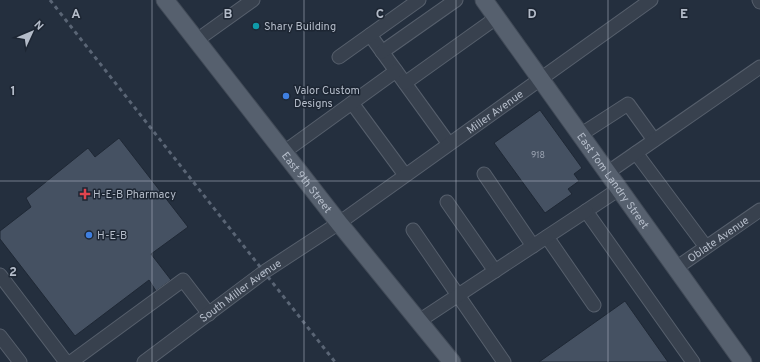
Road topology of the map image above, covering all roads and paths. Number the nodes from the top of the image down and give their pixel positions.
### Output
1 (253, 0) edge
2 (419, 0) edge
3 (456, 0) edge
4 (484, 0) edge
5 (651, 0) edge
6 (169, 1) edge
7 (496, 18) junction
8 (370, 35) junction
9 (196, 40) junction
10 (382, 52) junction
11 (339, 57) dead end
12 (760, 67) edge
13 (396, 71) junction
14 (539, 80) junction
15 (405, 83) junction
16 (352, 103) junction
17 (580, 134) junction
18 (654, 140) junction
19 (449, 144) junction
20 (284, 152) junction
21 (636, 152) junction
22 (607, 173) junction
23 (484, 174) dead end
24 (405, 175) junction
25 (619, 189) junction
26 (447, 202) dead end
27 (760, 210) edge
28 (586, 211) junction
29 (339, 223) junction
30 (413, 230) dead end
31 (547, 237) junction
32 (533, 246) junction
33 (706, 247) junction
34 (676, 268) junction
35 (495, 271) junction
36 (0, 275) edge
37 (458, 296) junction
38 (594, 305) dead end
39 (209, 314) junction
40 (419, 321) junction
41 (0, 336) edge
42 (20, 362) edge
43 (66, 362) edge
44 (72, 362) edge
45 (144, 362) edge
46 (452, 362) edge
47 (504, 362) edge
48 (693, 362) edge
49 (743, 362) edge

1 - 9 street
2 - 8 street
3 - 10 street
4 - 7 main road, East Tom Landry Street
5 - 14 street, Miller Avenue
6 - 9 main road, East 9th Street
7 - 14 main road, East Tom Landry Street
7 - 15 street
8 - 10 street
8 - 11 street
9 - 20 main road, East 9th Street
10 - 13 street
12 - 18 street
13 - 15 street
13 - 16 street
14 - 17 main road, East Tom Landry Street
14 - 19 street, Miller Avenue
15 - 19 street
16 - 20 street
16 - 24 street
17 - 18 street
17 - 22 main road, East Tom Landry Street
18 - 21 street
19 - 24 street, Miller Avenue
20 - 29 main road, East 9th Street
21 - 22 street
21 - 33 street
22 - 25 main road, East Tom Landry Street
23 - 32 street
24 - 29 street, Miller Avenue
25 - 28 street
25 - 34 main road, East Tom Landry Street
26 - 35 street
27 - 33 street, Oblate Avenue
28 - 31 street
28 - 48 street
29 - 39 street, South Miller Avenue
29 - 40 main road, East 9th Street
30 - 37 street
31 - 32 street
31 - 38 street
32 - 35 street
33 - 34 street, Oblate Avenue
34 - 49 main road, East Tom Landry Street
35 - 37 street
36 - 43 street
37 - 40 street
37 - 47 street
39 - 44 street
39 - 45 street, South Miller Avenue
40 - 46 main road, East 9th Street
41 - 42 street

